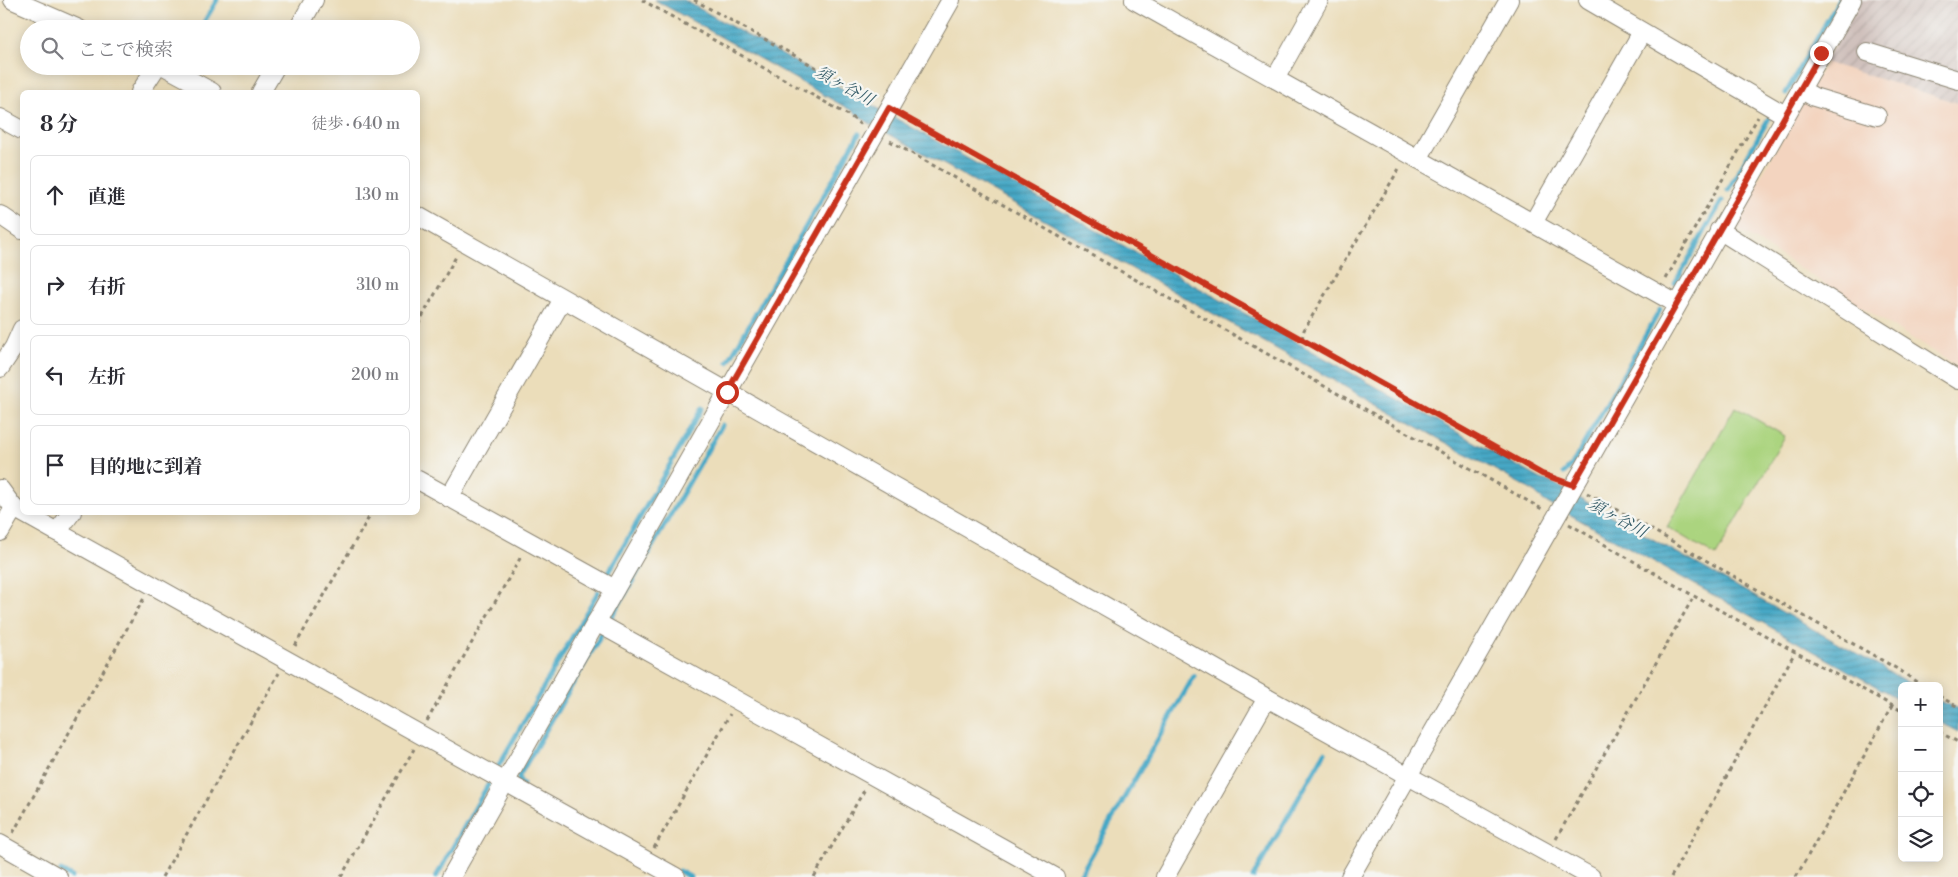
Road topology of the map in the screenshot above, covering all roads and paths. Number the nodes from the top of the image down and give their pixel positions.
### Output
1 (3, 0) edge
2 (13, 0) edge
3 (314, 0) edge
4 (642, 0) edge
5 (694, 0) edge
6 (951, 0) edge
7 (1135, 0) edge
8 (1319, 0) edge
9 (1509, 0) edge
10 (1588, 0) edge
11 (1852, 0) edge
12 (0, 5) edge
13 (59, 20) edge
14 (303, 20) edge
15 (1642, 32) junction
16 (1867, 52) dead end
17 (150, 75) edge
18 (181, 75) edge
19 (271, 75) edge
20 (1275, 79) junction
21 (1958, 80) edge
22 (1800, 89) junction
23 (141, 90) edge
24 (208, 90) edge
25 (262, 90) edge
26 (1766, 104) junction
27 (888, 109) junction
28 (1785, 115) junction
29 (1877, 116) dead end
30 (0, 118) edge
31 (20, 129) edge
32 (876, 132) junction
33 (1413, 156) junction
34 (0, 216) edge
35 (420, 217) edge
36 (1533, 223) junction
37 (20, 229) edge
38 (1719, 230) junction
39 (464, 242) junction
40 (1658, 293) junction
41 (563, 298) junction
42 (1677, 304) junction
43 (420, 320) edge
44 (20, 332) edge
45 (1302, 340) junction
46 (2, 361) edge
47 (1958, 380) edge
48 (727, 392) junction
49 (420, 481) edge
50 (0, 488) edge
51 (1571, 488) junction
52 (449, 498) junction
53 (14, 508) junction
54 (20, 511) edge
55 (27, 515) edge
56 (70, 515) edge
57 (370, 515) edge
58 (1556, 515) junction
59 (0, 532) edge
60 (57, 532) junction
61 (530, 542) junction
62 (152, 585) junction
63 (615, 589) junction
64 (1694, 596) junction
65 (596, 622) junction
66 (1795, 652) junction
67 (287, 660) junction
68 (1916, 682) edge
69 (1267, 698) junction
70 (1943, 698) edge
71 (738, 701) junction
72 (1893, 706) junction
73 (1958, 706) edge
74 (1898, 709) edge
75 (420, 734) junction
76 (1943, 734) edge
77 (1958, 742) edge
78 (872, 775) junction
79 (1408, 775) junction
80 (505, 782) junction
81 (2, 846) edge
82 (1548, 853) junction
83 (647, 861) junction
84 (58, 877) edge
85 (162, 877) edge
86 (341, 877) edge
87 (451, 877) edge
88 (676, 877) edge
89 (814, 877) edge
90 (1056, 877) edge
91 (1165, 877) edge
92 (1350, 877) edge
93 (1592, 877) edge
94 (1672, 877) edge
95 (1796, 877) edge

1 - 12 street
2 - 13 street
3 - 14 street
4 - 32 path
5 - 27 path
6 - 27 street
7 - 20 street
8 - 20 street
9 - 33 street
10 - 15 street
11 - 22 street
15 - 26 street
15 - 36 street
16 - 21 street
17 - 23 street
18 - 24 street
19 - 25 street
20 - 33 street
22 - 28 street
22 - 29 street
26 - 28 street
26 - 40 path
27 - 32 street
27 - 45 path
28 - 38 street
30 - 31 street
32 - 48 street
32 - 58 path
33 - 36 street
33 - 45 path
34 - 37 street
35 - 39 street
36 - 40 street
38 - 42 street
38 - 47 street
39 - 41 street
39 - 43 path
40 - 42 street
41 - 48 street
41 - 52 street
42 - 51 street
44 - 46 street
45 - 51 path
48 - 63 street
48 - 69 street
49 - 52 street
50 - 53 street
51 - 58 street
51 - 68 path
52 - 61 street
53 - 54 street
53 - 59 street
55 - 60 street
56 - 60 street
57 - 67 path
58 - 64 path
58 - 79 street
60 - 62 street
61 - 63 street
61 - 75 path
62 - 67 street
62 - 81 path
63 - 65 street
64 - 66 path
64 - 82 path
65 - 71 street
65 - 80 street
66 - 72 path
66 - 94 path
67 - 75 street
67 - 85 path
69 - 79 street
69 - 91 street
70 - 73 path
71 - 78 street
71 - 83 path
72 - 74 path
72 - 95 path
75 - 80 street
75 - 86 path
76 - 77 path
78 - 89 path
78 - 90 street
79 - 82 street
79 - 92 street
80 - 83 street
80 - 87 street
81 - 84 street
82 - 93 street
83 - 88 street

